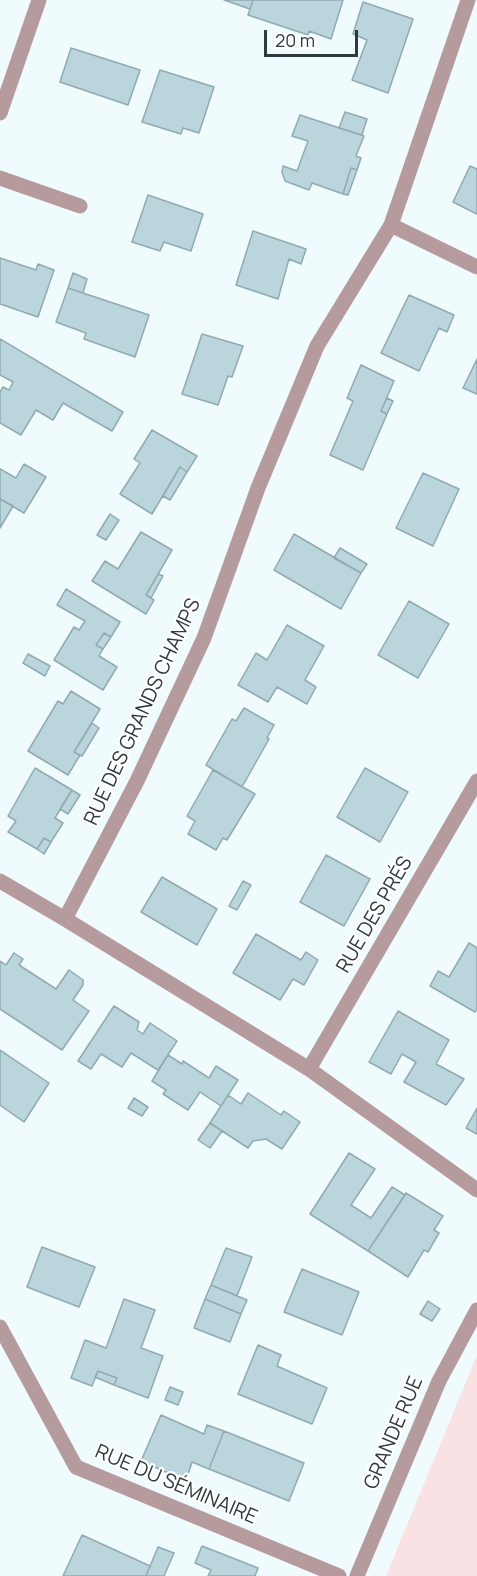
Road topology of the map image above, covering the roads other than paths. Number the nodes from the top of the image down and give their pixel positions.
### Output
1 (39, 0) edge
2 (468, 0) edge
3 (0, 113) edge
4 (0, 178) edge
5 (80, 206) dead end
6 (391, 225) junction
7 (477, 267) edge
8 (477, 781) edge
9 (0, 881) edge
10 (65, 919) junction
11 (309, 1069) junction
12 (477, 1190) edge
13 (477, 1310) edge
14 (0, 1328) edge
15 (339, 1576) edge
16 (357, 1576) edge

1 - 3 street
2 - 6 street, RUE DES GRANDS CHAMPS
4 - 5 street
6 - 7 street
6 - 10 street, RUE DES GRANDS CHAMPS
8 - 11 street, RUE DES PRÉS
9 - 10 street
10 - 11 street
11 - 12 street
13 - 16 street, GRANDE RUE
14 - 15 street, RUE DU SÉMINAIRE

